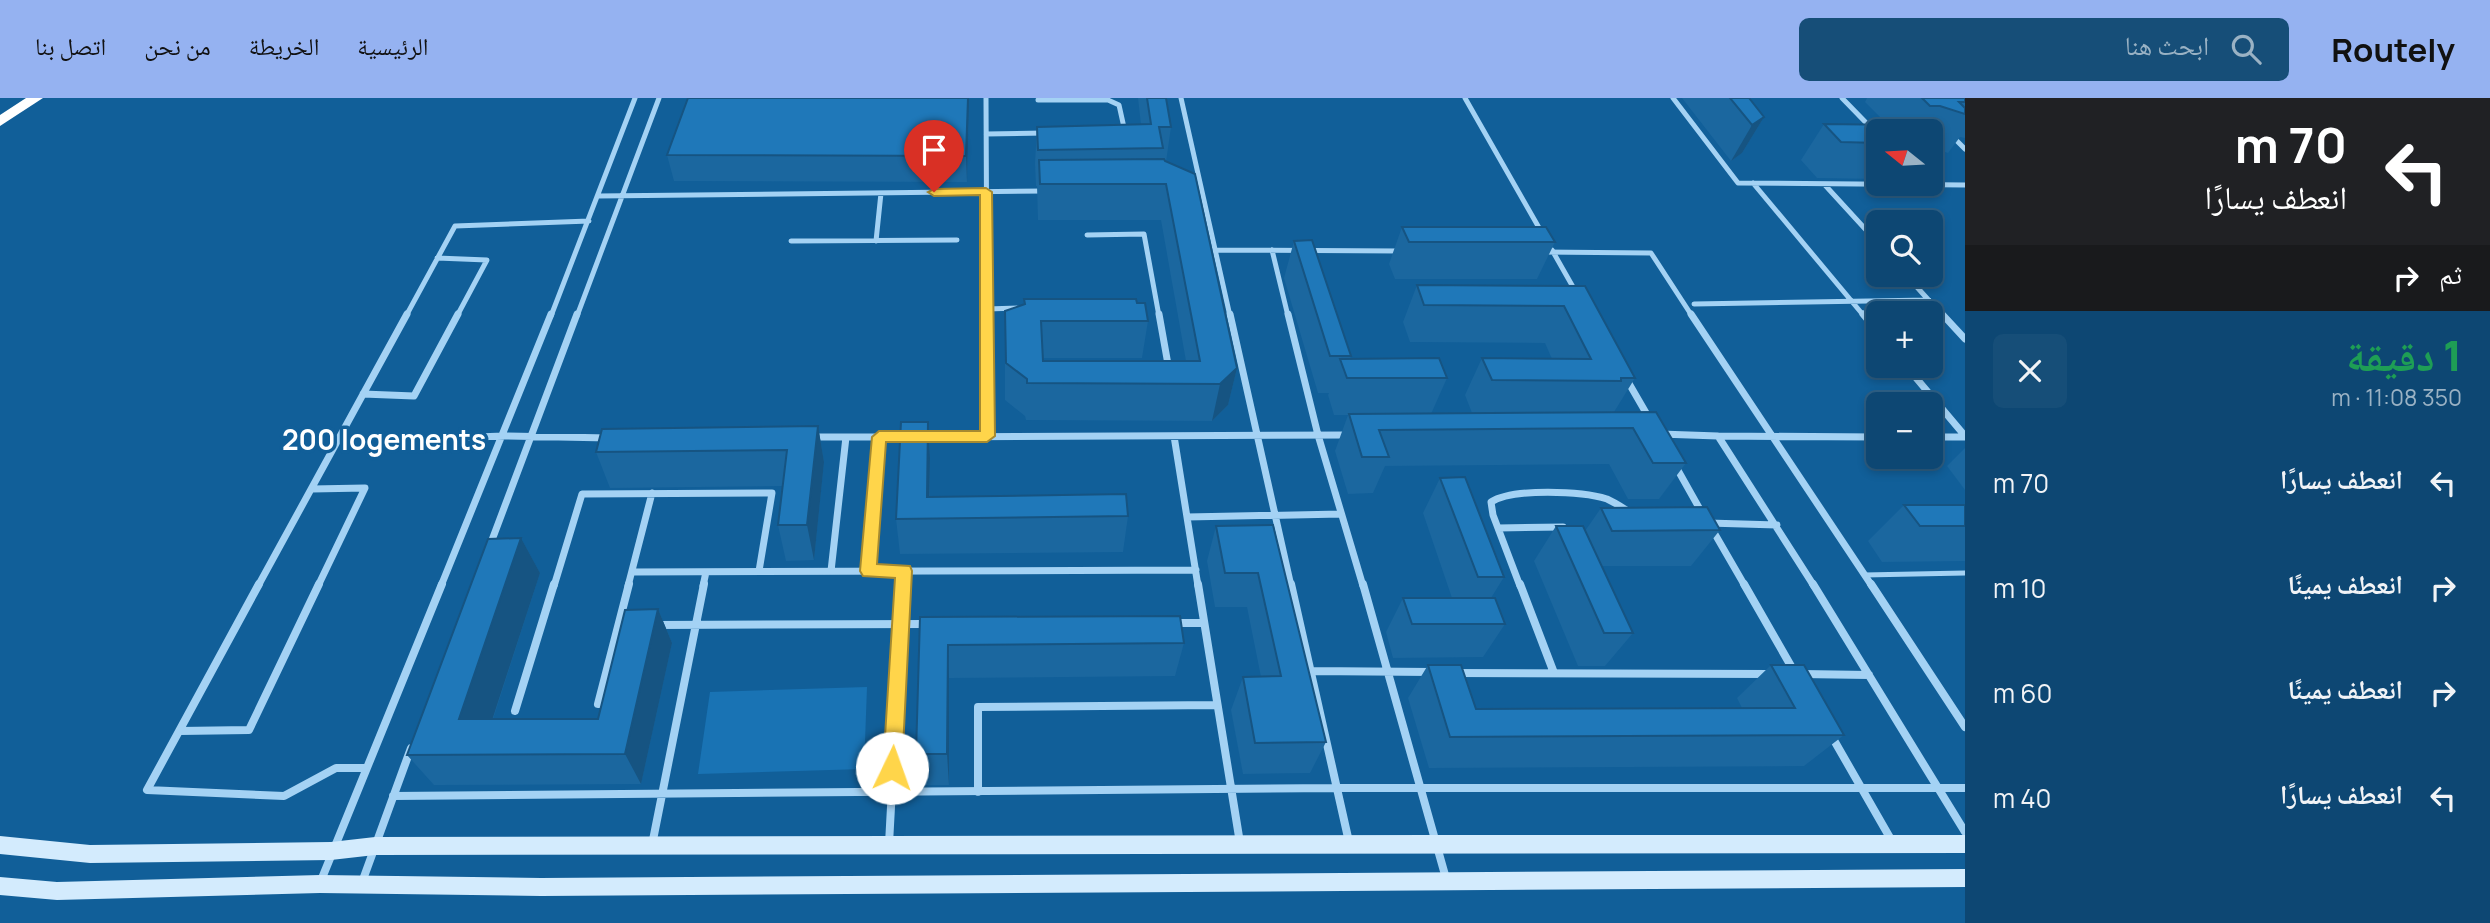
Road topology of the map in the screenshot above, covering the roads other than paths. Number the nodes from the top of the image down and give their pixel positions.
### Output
1 (17, 98) edge
2 (36, 98) edge
3 (635, 98) edge
4 (659, 98) edge
5 (986, 98) edge
6 (1181, 98) edge
7 (1465, 98) edge
8 (1673, 98) edge
9 (1842, 98) edge
10 (1038, 100) dead end
11 (0, 109) edge
12 (0, 122) edge
13 (1866, 123) edge
14 (1111, 132) edge
15 (1125, 132) junction
16 (1948, 132) edge
17 (1055, 133) edge
18 (986, 134) junction
19 (1127, 144) edge
20 (1965, 149) edge
21 (1753, 183) junction
22 (1824, 184) junction
23 (1866, 184) edge
24 (1943, 184) edge
25 (1965, 185) edge
26 (1188, 189) edge
27 (1202, 189) junction
28 (1054, 191) edge
29 (986, 192) junction
30 (881, 193) junction
31 (622, 196) junction
32 (598, 197) junction
33 (589, 221) junction
34 (1866, 230) edge
35 (1087, 235) dead end
36 (876, 240) junction
37 (957, 240) dead end
38 (791, 241) dead end
39 (1215, 250) junction
40 (1272, 250) junction
41 (1406, 251) edge
42 (1540, 252) edge
43 (1553, 252) junction
44 (437, 258) junction
45 (1917, 287) edge
46 (1581, 300) edge
47 (1929, 300) junction
48 (1852, 302) junction
49 (1694, 304) dead end
50 (1144, 307) edge
51 (1157, 307) junction
52 (1026, 308) edge
53 (987, 309) junction
54 (1866, 318) edge
55 (1965, 339) edge
56 (1623, 373) edge
57 (1156, 376) edge
58 (1916, 378) edge
59 (363, 394) junction
60 (1644, 434) edge
61 (1658, 434) junction
62 (1257, 435) junction
63 (1318, 435) junction
64 (1359, 435) edge
65 (504, 436) junction
66 (987, 436) junction
67 (1174, 436) junction
68 (1718, 436) junction
69 (805, 437) edge
70 (846, 437) junction
71 (879, 437) junction
72 (1773, 437) junction
73 (1866, 437) edge
74 (1943, 437) edge
75 (1965, 437) edge
76 (531, 438) junction
77 (613, 438) edge
78 (420, 439) dead end
79 (1664, 445) edge
80 (1670, 456) edge
81 (312, 489) junction
82 (652, 494) junction
83 (1275, 514) junction
84 (1341, 514) junction
85 (1187, 517) junction
86 (1635, 520) edge
87 (1708, 523) junction
88 (1694, 524) edge
89 (1777, 525) junction
90 (1575, 527) edge
91 (1498, 528) junction
92 (486, 553) edge
93 (1196, 570) junction
94 (831, 571) junction
95 (869, 571) junction
96 (904, 571) junction
97 (632, 572) junction
98 (706, 572) junction
99 (759, 572) junction
100 (1965, 573) edge
101 (1864, 575) junction
102 (1163, 623) edge
103 (1204, 623) junction
104 (901, 624) junction
105 (942, 624) edge
106 (644, 625) edge
107 (696, 625) junction
108 (618, 626) junction
109 (631, 626) edge
110 (1310, 671) junction
111 (1389, 672) junction
112 (1554, 673) junction
113 (1796, 674) junction
114 (1869, 675) junction
115 (1802, 685) edge
116 (598, 704) dead end
117 (1217, 705) junction
118 (515, 711) dead end
119 (1955, 712) junction
120 (1965, 712) edge
121 (1965, 727) edge
122 (1828, 730) edge
123 (180, 731) junction
124 (413, 745) edge
125 (366, 768) junction
126 (1860, 786) junction
127 (1937, 786) junction
128 (1337, 788) junction
129 (1965, 788) edge
130 (1422, 789) junction
131 (1231, 790) junction
132 (891, 792) junction
133 (978, 792) junction
134 (662, 794) junction
135 (393, 796) junction
136 (1965, 832) edge
137 (1240, 843) junction
138 (1436, 843) junction
139 (1349, 844) junction
140 (1893, 844) junction
141 (0, 845) edge
142 (652, 845) junction
143 (888, 845) junction
144 (1965, 845) edge
145 (375, 846) junction
146 (331, 850) junction
147 (1965, 878) edge
148 (1447, 882) junction
149 (320, 884) junction
150 (361, 885) junction
151 (0, 886) edge

1 - 11 highway
2 - 12 highway
3 - 32 street
4 - 31 street
5 - 18 street
6 - 27 street
7 - 43 street
8 - 21 street
9 - 13 street
10 - 15 street
14 - 15 street
15 - 19 street
16 - 20 street
17 - 18 street
18 - 29 street
21 - 22 street
21 - 48 street
22 - 23 street
22 - 34 street
24 - 25 street
26 - 27 street
27 - 39 street
28 - 29 street
29 - 30 street
29 - 53 street
30 - 31 street
30 - 36 street
31 - 32 street
31 - 76 street
32 - 33 street
33 - 44 street
33 - 65 street
35 - 51 street
36 - 37 street
36 - 38 street
39 - 40 street
39 - 62 street
40 - 41 street
40 - 63 street
42 - 43 street
43 - 46 street
43 - 72 street
44 - 59 street
44 - 59 street
45 - 47 street
47 - 48 street
47 - 55 street
48 - 49 street
48 - 54 street
50 - 51 street
51 - 57 street
52 - 53 street
53 - 66 street
56 - 61 street
58 - 75 street
59 - 81 street
60 - 61 street
61 - 68 street
61 - 79 street
62 - 63 street
62 - 67 street
62 - 83 street
63 - 64 street
63 - 84 street
65 - 76 street
65 - 78 street
65 - 125 street
66 - 67 street
66 - 71 street
67 - 85 street
68 - 72 street
68 - 89 street
69 - 70 street
70 - 71 street
70 - 94 street
71 - 95 street
72 - 73 street
72 - 101 street
74 - 75 street
76 - 77 street
76 - 92 street
80 - 87 street
81 - 123 street
81 - 123 street
82 - 97 street
82 - 99 street
82 - 118 street
83 - 84 street
83 - 85 street
83 - 110 street
84 - 111 street
85 - 93 street
86 - 91 street
87 - 88 street
87 - 89 street
87 - 113 street
89 - 114 street
90 - 91 street
91 - 112 street
93 - 96 street
93 - 103 street
94 - 95 street
94 - 99 street
95 - 96 street
96 - 104 street
97 - 98 street
97 - 108 street
98 - 99 street
98 - 107 street
100 - 101 lane
101 - 119 street
102 - 103 street
103 - 117 street
104 - 105 street
104 - 107 street
104 - 132 street
106 - 107 street
107 - 134 street
108 - 109 street
108 - 116 street
110 - 111 street
110 - 128 street
111 - 112 street
111 - 130 street
112 - 113 street
113 - 114 street
113 - 115 street
114 - 127 street
117 - 131 street
117 - 133 street
119 - 120 lane
119 - 121 street
122 - 126 street
123 - 125 street
124 - 135 street
125 - 146 street
126 - 127 street
126 - 130 street
126 - 140 street
127 - 129 street
127 - 136 street
128 - 130 street
128 - 131 street
128 - 139 street
130 - 138 street
131 - 133 street
131 - 137 street
132 - 133 street
132 - 134 street
132 - 143 street
134 - 135 street
134 - 142 street
135 - 145 street
137 - 139 main road
137 - 143 main road
138 - 139 main road
138 - 140 main road
138 - 148 street
140 - 144 main road
141 - 146 main road
142 - 143 main road
142 - 145 main road
145 - 146 main road
145 - 150 street
146 - 149 street
147 - 148 main road
148 - 150 main road
149 - 150 main road
149 - 151 main road

